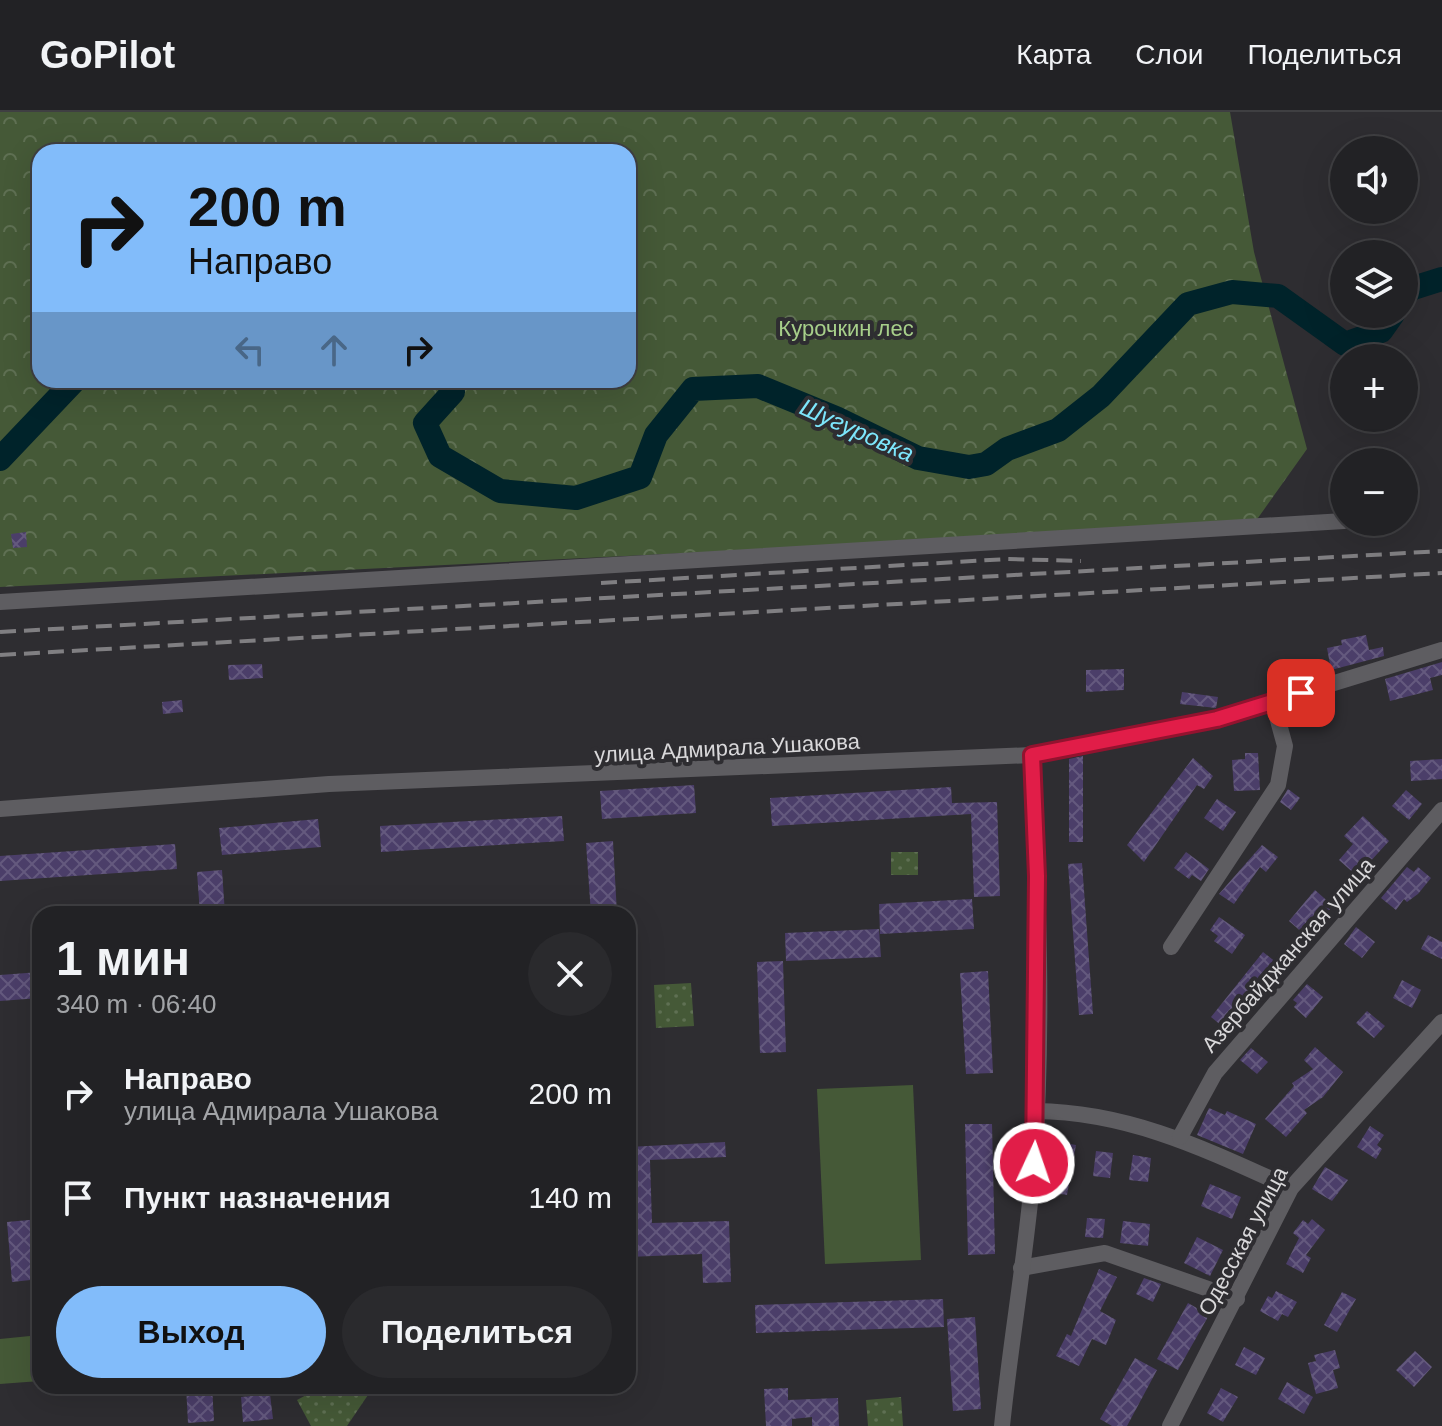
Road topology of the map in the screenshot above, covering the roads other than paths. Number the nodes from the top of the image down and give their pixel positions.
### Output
1 (1330, 522) edge
2 (0, 602) edge
3 (1442, 650) edge
4 (1273, 702) junction
5 (1032, 755) junction
6 (0, 809) edge
7 (1442, 810) edge
8 (1171, 947) dead end
9 (1442, 1022) edge
10 (1036, 1111) junction
11 (1180, 1137) junction
12 (1291, 1188) junction
13 (1021, 1268) junction
14 (1237, 1299) junction
15 (1002, 1426) edge
16 (1170, 1426) edge

1 - 2 street
3 - 4 street, улица Адмирала Ушакова
4 - 5 street, улица Адмирала Ушакова
4 - 8 street
5 - 6 street, улица Адмирала Ушакова
5 - 10 street
7 - 11 street, Азербайджанская улица
9 - 12 street, Одесская улица
10 - 11 street
10 - 13 street
11 - 12 street
12 - 14 street, Одесская улица
13 - 14 street
13 - 15 street
14 - 16 street, Одесская улица

